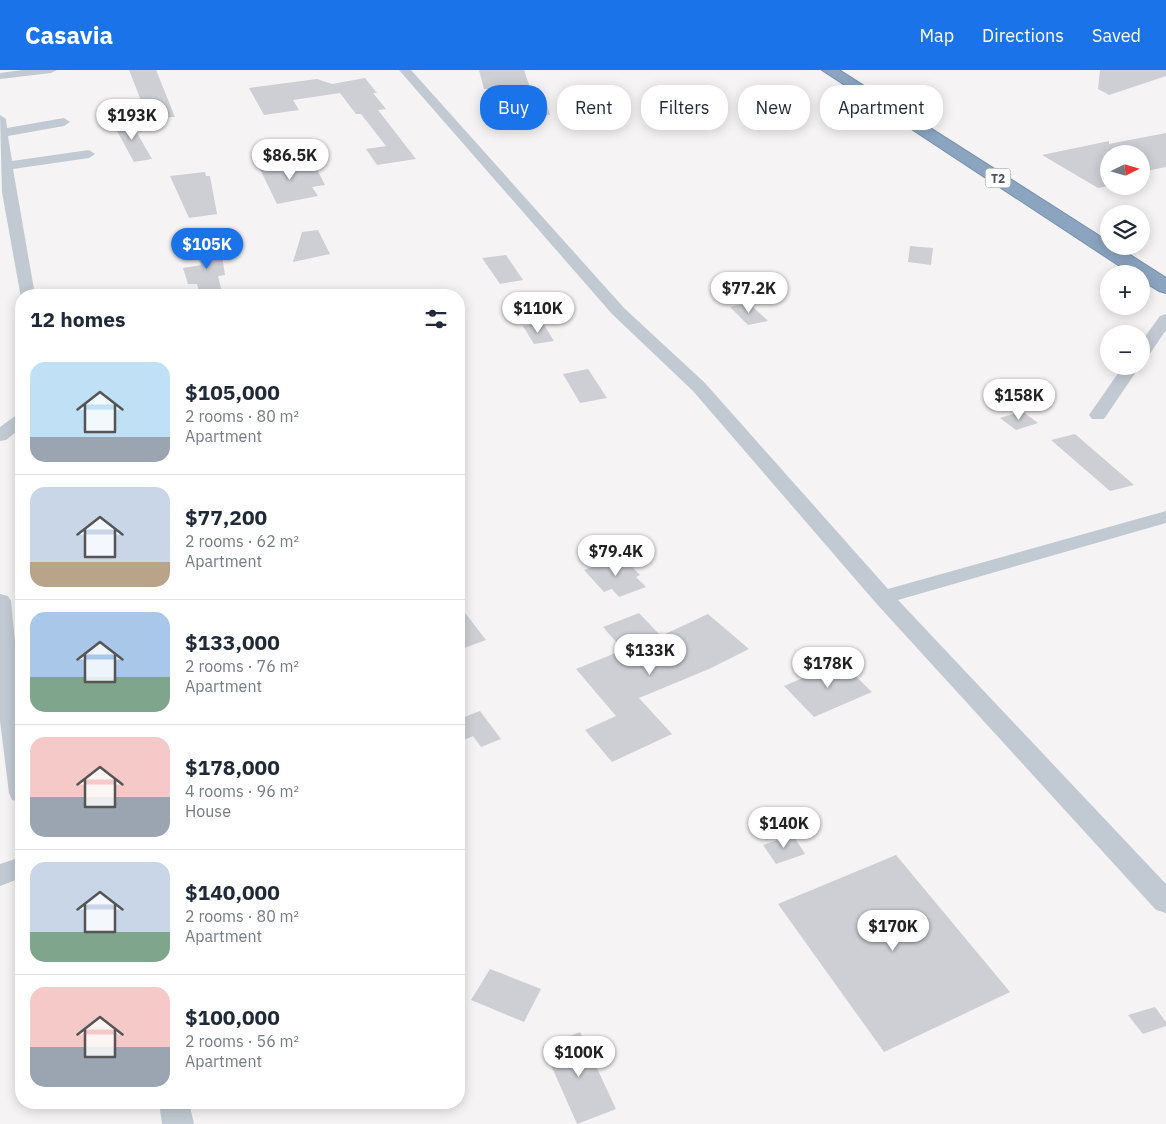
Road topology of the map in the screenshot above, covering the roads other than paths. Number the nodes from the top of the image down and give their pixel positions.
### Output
1 (51, 70) edge
2 (405, 70) edge
3 (828, 70) edge
4 (0, 76) edge
5 (64, 122) dead end
6 (1, 137) edge
7 (89, 154) dead end
8 (6, 166) junction
9 (1166, 287) edge
10 (26, 289) edge
11 (1166, 319) edge
12 (1150, 341) edge
13 (1126, 375) edge
14 (1098, 415) dead end
15 (15, 425) edge
16 (0, 436) edge
17 (1166, 517) edge
18 (883, 597) junction
19 (0, 601) edge
20 (5, 704) edge
21 (15, 760) edge
22 (15, 869) edge
23 (0, 875) edge
24 (1166, 902) edge
25 (175, 1109) edge
26 (178, 1124) edge

1 - 4 street
2 - 18 street
3 - 9 highway, T2
5 - 6 street
6 - 8 street
7 - 8 street
8 - 10 street
11 - 12 street
13 - 14 street
15 - 16 street
17 - 18 street
18 - 24 street
19 - 20 street
20 - 21 street
22 - 23 street
25 - 26 street

